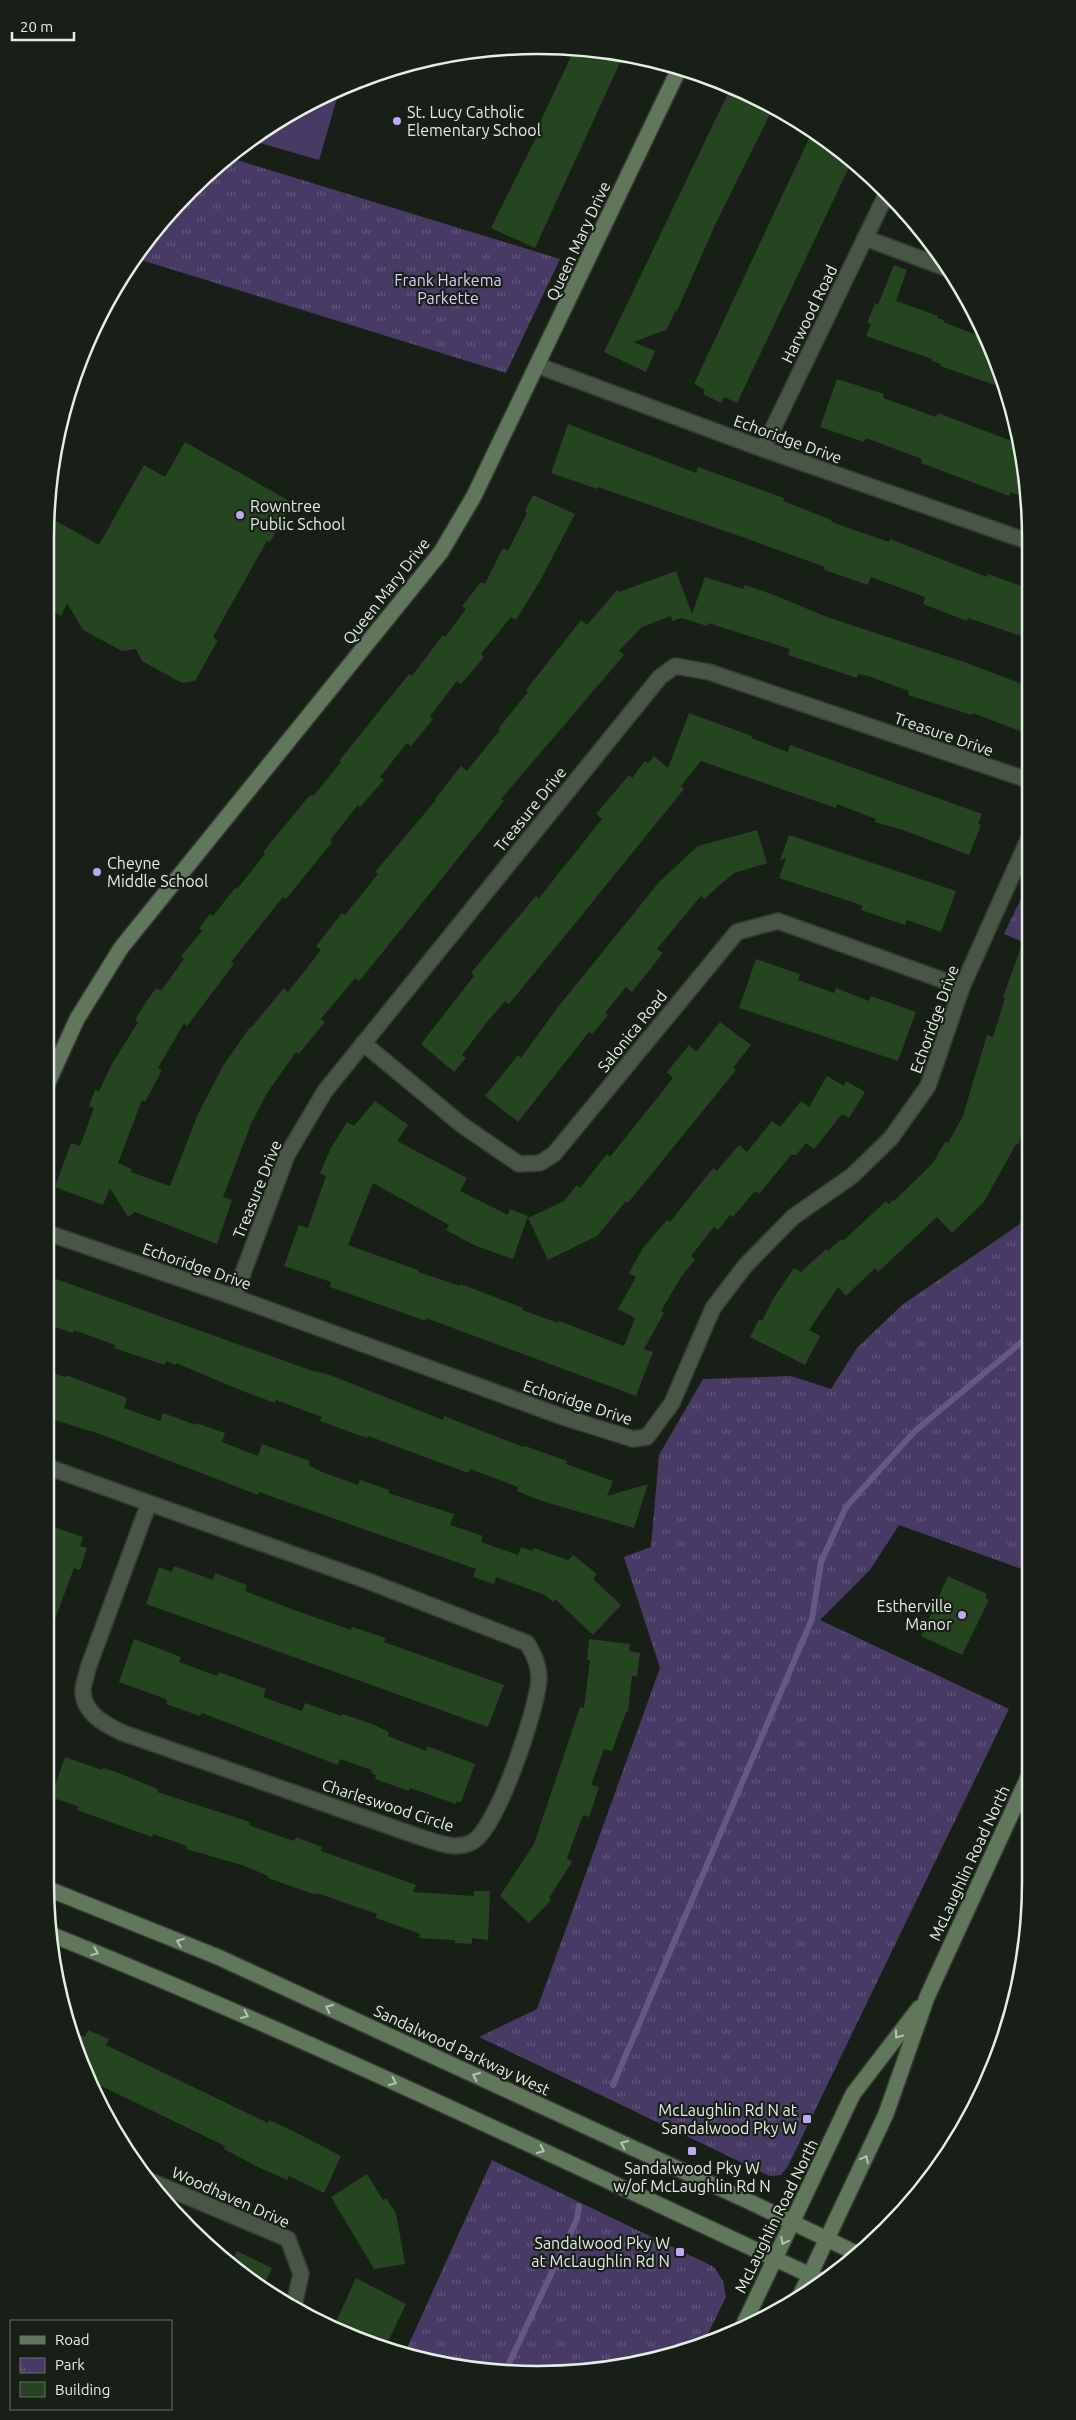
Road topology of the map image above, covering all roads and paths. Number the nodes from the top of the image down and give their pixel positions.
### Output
1 (677, 74) edge
2 (883, 200) edge
3 (865, 238) junction
4 (938, 265) edge
5 (539, 366) junction
6 (763, 449) junction
7 (1022, 539) edge
8 (1022, 778) edge
9 (1022, 853) edge
10 (962, 987) junction
11 (363, 1043) junction
12 (54, 1070) edge
13 (54, 1235) edge
14 (234, 1297) junction
15 (54, 1469) edge
16 (149, 1503) junction
17 (1022, 1790) edge
18 (54, 1891) edge
19 (57, 1937) edge
20 (927, 1996) junction
21 (161, 2186) edge
22 (793, 2223) junction
23 (827, 2239) junction
24 (851, 2251) edge
25 (775, 2259) junction
26 (810, 2275) junction
27 (817, 2278) edge
28 (804, 2286) edge
29 (295, 2300) edge
30 (747, 2318) edge

1 - 5 main road, Queen Mary Drive
2 - 3 street, Harwood Road
3 - 4 street
3 - 6 street, Harwood Road
5 - 6 street, Echoridge Drive
5 - 12 main road, Queen Mary Drive
6 - 7 street, Echoridge Drive
8 - 11 street, Treasure Drive
9 - 10 street, Echoridge Drive
10 - 11 street, Salonica Road
10 - 14 street, Echoridge Drive
11 - 14 street, Treasure Drive
13 - 14 street, Echoridge Drive
15 - 16 street, Charleswood Circle
16 - 16 street, Charleswood Circle
17 - 20 main road, McLaughlin Road North
22 -> 18 main road, Sandalwood Parkway West
19 -> 25 main road
20 -> 22 main road, McLaughlin Road North
23 -> 20 main road, McLaughlin Road North
21 - 29 street, Woodhaven Drive
22 - 23 main road, Sandalwood Parkway West
22 -> 25 main road, McLaughlin Road North
23 - 24 main road, Sandalwood Parkway West
23 - 26 main road, McLaughlin Road North
25 - 26 main road
25 - 30 main road, McLaughlin Road North
26 - 27 main road
26 - 28 main road, McLaughlin Road North

